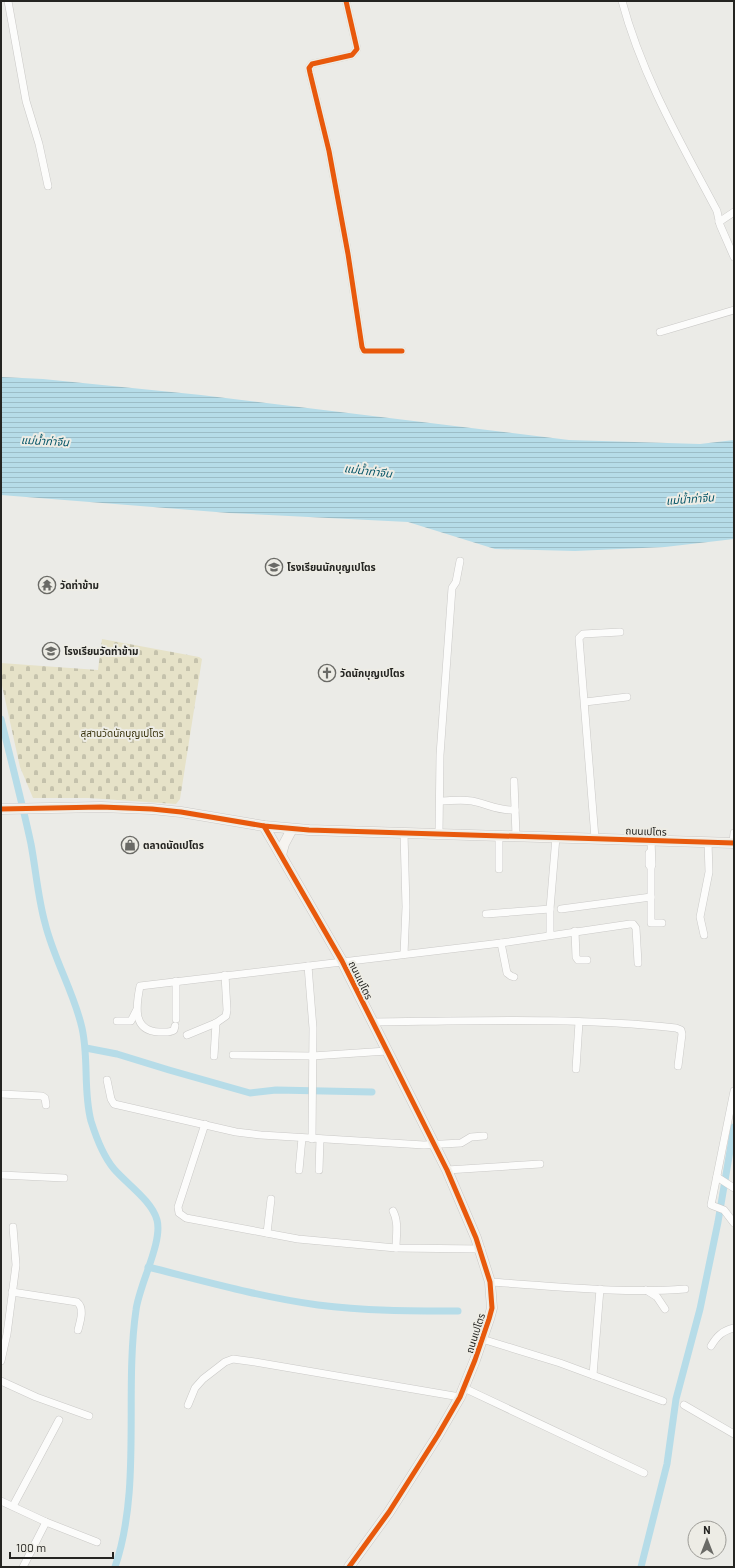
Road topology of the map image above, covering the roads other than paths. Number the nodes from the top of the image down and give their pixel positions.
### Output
1 (8, 1) edge
2 (346, 1) edge
3 (622, 1) edge
4 (48, 186) dead end
5 (734, 212) edge
6 (719, 222) junction
7 (734, 257) edge
8 (734, 310) edge
9 (660, 332) dead end
10 (402, 351) dead end
11 (460, 561) dead end
12 (620, 632) dead end
13 (627, 697) dead end
14 (585, 702) junction
15 (514, 781) dead end
16 (440, 801) junction
17 (1, 808) edge
18 (515, 810) junction
19 (264, 826) junction
20 (292, 829) junction
21 (404, 833) junction
22 (439, 834) junction
23 (499, 836) junction
24 (516, 836) junction
25 (556, 837) junction
26 (595, 838) junction
27 (651, 840) junction
28 (734, 840) edge
29 (708, 842) junction
30 (281, 855) junction
31 (499, 870) dead end
32 (651, 897) junction
33 (550, 909) junction
34 (561, 909) dead end
35 (486, 914) dead end
36 (662, 923) dead end
37 (575, 931) junction
38 (550, 935) junction
39 (704, 935) dead end
40 (501, 943) junction
41 (404, 954) junction
42 (587, 960) dead end
43 (342, 961) junction
44 (638, 963) dead end
45 (308, 966) junction
46 (225, 975) junction
47 (514, 977) dead end
48 (176, 981) junction
49 (137, 1010) junction
50 (117, 1021) dead end
51 (372, 1022) junction
52 (578, 1022) junction
53 (216, 1023) junction
54 (187, 1035) dead end
55 (387, 1051) junction
56 (233, 1055) dead end
57 (214, 1056) dead end
58 (312, 1056) junction
59 (678, 1066) dead end
60 (576, 1069) dead end
61 (107, 1080) dead end
62 (734, 1091) edge
63 (1, 1094) edge
64 (46, 1105) dead end
65 (205, 1124) junction
66 (484, 1136) dead end
67 (302, 1138) junction
68 (312, 1139) junction
69 (320, 1139) junction
70 (434, 1145) junction
71 (540, 1164) dead end
72 (299, 1170) dead end
73 (319, 1170) dead end
74 (447, 1170) junction
75 (1, 1175) edge
76 (64, 1178) dead end
77 (718, 1178) junction
78 (731, 1186) edge
79 (271, 1200) dead end
80 (393, 1211) dead end
81 (734, 1223) edge
82 (13, 1227) dead end
83 (267, 1233) junction
84 (396, 1248) junction
85 (481, 1248) junction
86 (490, 1282) junction
87 (600, 1289) junction
88 (685, 1289) dead end
89 (646, 1290) junction
90 (12, 1292) junction
91 (665, 1309) dead end
92 (734, 1328) edge
93 (78, 1330) dead end
94 (482, 1339) junction
95 (711, 1346) dead end
96 (1, 1361) edge
97 (593, 1375) junction
98 (1, 1381) edge
99 (462, 1392) junction
100 (663, 1400) dead end
101 (188, 1405) dead end
102 (684, 1405) dead end
103 (89, 1416) dead end
104 (59, 1420) dead end
105 (734, 1434) edge
106 (644, 1473) dead end
107 (1, 1500) edge
108 (13, 1506) junction
109 (46, 1522) junction
110 (97, 1542) dead end
111 (24, 1567) edge
112 (349, 1567) edge

1 - 4 street
2 - 10 street
3 - 6 street
5 - 6 street
6 - 7 street
8 - 9 street
11 - 16 street
12 - 14 street
13 - 14 street
14 - 26 street
15 - 18 street
16 - 18 street
16 - 22 street
17 - 19 street
18 - 24 street
19 - 20 street, ถนนเปโตร
19 - 30 street, ถนนเปโตร
20 - 21 street, ถนนเปโตร
20 - 30 street
21 - 22 street, ถนนเปโตร
21 - 41 street
22 - 23 street, ถนนเปโตร
23 - 24 street, ถนนเปโตร
23 - 31 street
24 - 25 street, ถนนเปโตร
25 - 26 street, ถนนเปโตร
25 - 33 street
26 - 27 street, ถนนเปโตร
27 - 29 street, ถนนเปโตร
27 - 32 street
28 - 29 street, ถนนเปโตร
29 - 39 street
30 - 43 street, ถนนเปโตร
32 - 34 street
32 - 36 street
33 - 35 street
33 - 38 street
37 - 38 street
37 - 42 street
37 - 44 street
38 - 40 street
40 - 41 street
40 - 47 street
41 - 43 street
43 - 45 street
43 - 51 street, ถนนเปโตร
45 - 46 street
45 - 58 street
46 - 48 street
46 - 53 street
48 - 49 street
48 - 49 street
49 - 50 street
51 - 52 street
51 - 55 street, ถนนเปโตร
52 - 59 street
52 - 60 street
53 - 54 street
53 - 57 street
55 - 58 street
55 - 70 street, ถนนเปโตร
56 - 58 street
58 - 68 street
61 - 65 street
62 - 77 street
63 - 64 street
65 - 67 street
65 - 83 street
66 - 70 street
67 - 68 street
67 - 72 street
68 - 69 street
69 - 70 street
69 - 73 street
70 - 74 street, ถนนเปโตร
71 - 74 street
74 - 85 street, ถนนเปโตร
75 - 76 street
77 - 78 street
77 - 81 street
79 - 83 street
80 - 84 street
82 - 90 street
83 - 84 street
84 - 85 street
85 - 86 street, ถนนเปโตร
86 - 87 street
86 - 94 street, ถนนเปโตร
87 - 89 street
87 - 97 street
88 - 89 street
89 - 91 street
90 - 93 street
90 - 96 street
92 - 95 street
94 - 97 street
94 - 99 street, ถนนเปโตร
97 - 100 street
98 - 103 street
99 - 101 street
99 - 106 street
99 - 112 street, ถนนเปโตร
102 - 105 street
104 - 108 street
107 - 108 street
108 - 109 street
109 - 110 street
109 - 111 street

